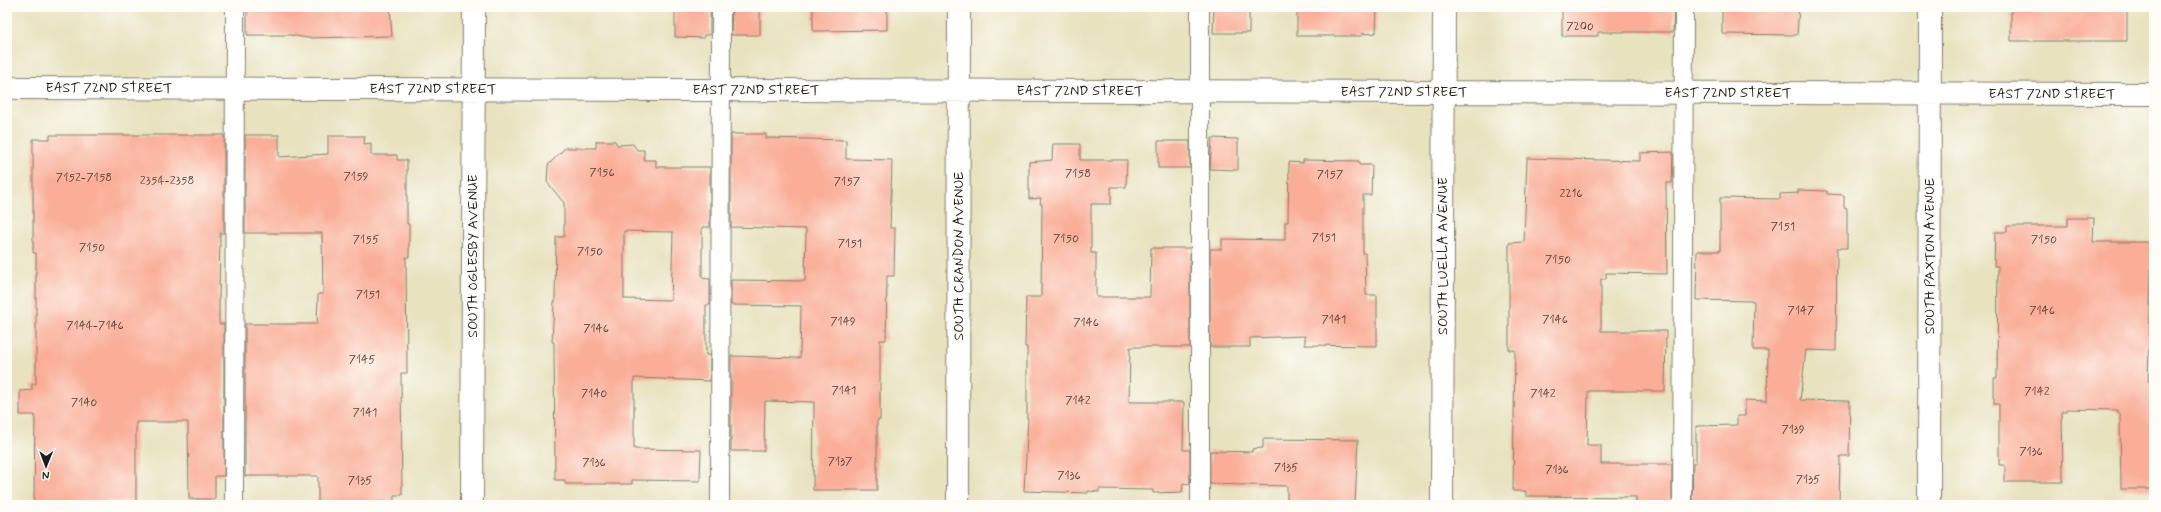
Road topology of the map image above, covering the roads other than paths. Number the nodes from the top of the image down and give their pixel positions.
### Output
1 (235, 7) edge
2 (474, 7) edge
3 (721, 7) edge
4 (959, 7) edge
5 (1200, 7) edge
6 (1444, 7) edge
7 (1684, 7) edge
8 (1930, 7) edge
9 (7, 88) edge
10 (235, 88) junction
11 (474, 89) junction
12 (721, 90) junction
13 (959, 91) junction
14 (1199, 91) junction
15 (1443, 92) junction
16 (1683, 93) junction
17 (1930, 94) junction
18 (2154, 94) edge
19 (234, 505) edge
20 (472, 505) edge
21 (720, 505) edge
22 (958, 505) edge
23 (1200, 505) edge
24 (1442, 505) edge
25 (1682, 505) edge
26 (1929, 505) edge

1 - 10 lane
2 - 11 street, SOUTH OGLESBY AVENUE
3 - 12 lane
4 - 13 street, SOUTH CRANDON AVENUE
5 - 14 lane
6 - 15 street, SOUTH LUELLA AVENUE
7 - 16 lane
8 - 17 street, SOUTH PAXTON AVENUE
9 - 10 street, EAST 72ND STREET
10 - 11 street, EAST 72ND STREET
10 - 19 lane
11 - 12 street, EAST 72ND STREET
11 - 20 street, SOUTH OGLESBY AVENUE
12 - 13 street, EAST 72ND STREET
12 - 21 lane
13 - 14 street, EAST 72ND STREET
13 - 22 street, SOUTH CRANDON AVENUE
14 - 15 street, EAST 72ND STREET
14 - 23 lane
15 - 16 street, EAST 72ND STREET
15 - 24 street, SOUTH LUELLA AVENUE
16 - 17 street, EAST 72ND STREET
16 - 25 lane
17 - 18 street, EAST 72ND STREET
17 - 26 street, SOUTH PAXTON AVENUE

